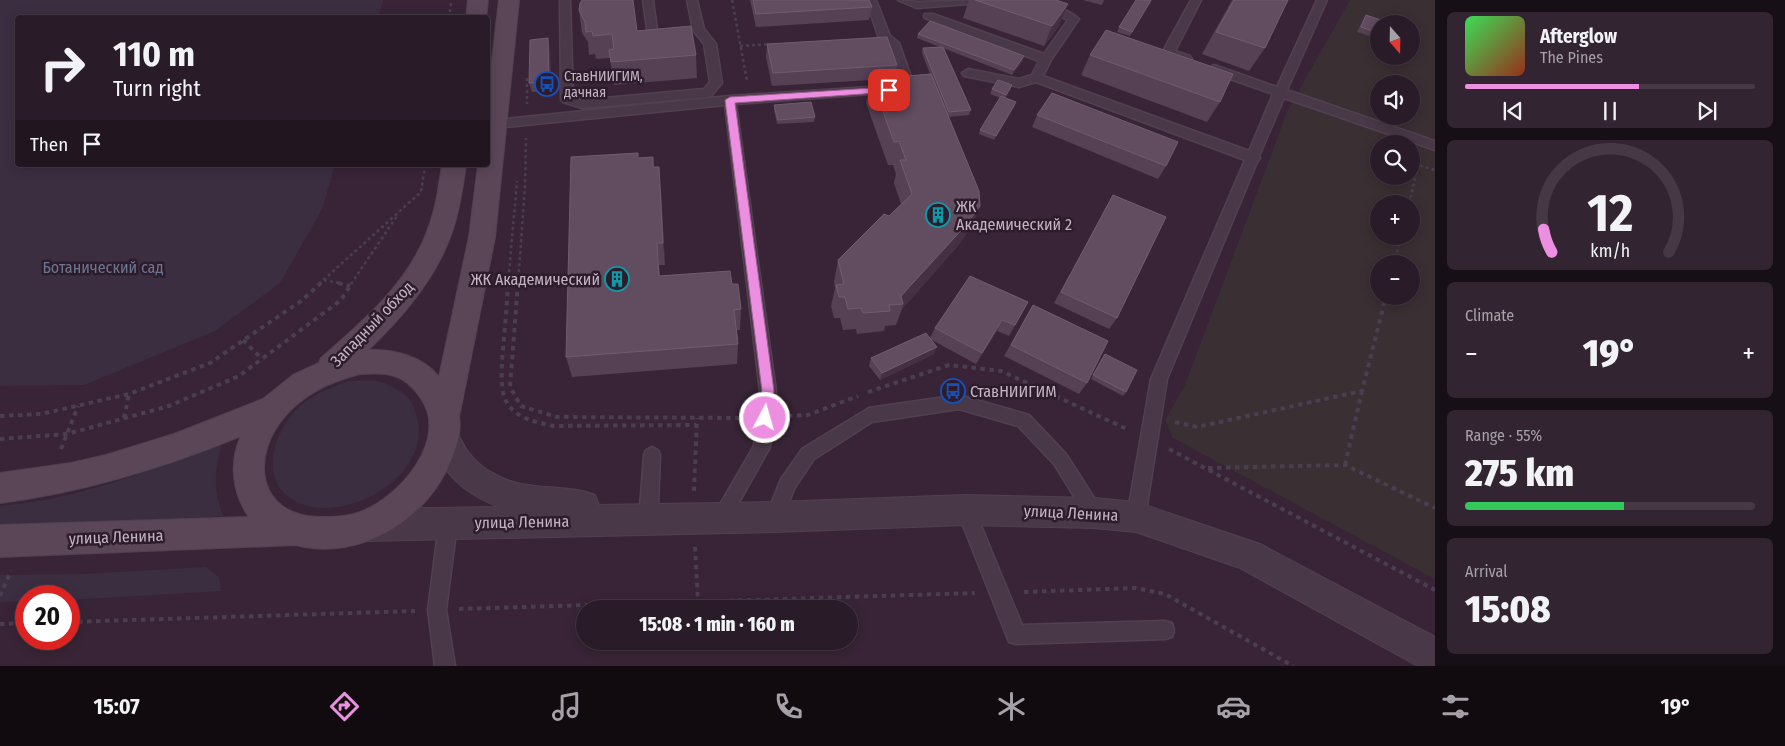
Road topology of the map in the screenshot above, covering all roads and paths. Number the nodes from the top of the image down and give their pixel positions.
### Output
1 (452, 0) edge
2 (478, 0) edge
3 (509, 0) edge
4 (565, 0) edge
5 (648, 0) edge
6 (692, 0) edge
7 (732, 0) edge
8 (871, 0) edge
9 (903, 0) edge
10 (980, 0) edge
11 (1011, 0) edge
12 (1196, 0) edge
13 (1322, 0) edge
14 (1050, 5) edge
15 (450, 15) edge
16 (476, 15) edge
17 (929, 16) dead end
18 (689, 31) junction
19 (776, 44) edge
20 (740, 46) junction
21 (1046, 59) junction
22 (528, 71) edge
23 (968, 74) dead end
24 (1036, 78) junction
25 (1280, 92) junction
26 (751, 99) junction
27 (730, 100) junction
28 (526, 121) junction
29 (496, 124) junction
30 (1435, 146) edge
31 (1254, 158) junction
32 (425, 167) edge
33 (454, 167) edge
34 (1435, 170) edge
35 (517, 177) dead end
36 (1411, 195) edge
37 (400, 211) junction
38 (324, 280) junction
39 (350, 286) junction
40 (1384, 305) edge
41 (243, 340) junction
42 (262, 360) junction
43 (328, 370) junction
44 (1362, 391) junction
45 (129, 394) junction
46 (273, 408) junction
47 (0, 416) edge
48 (124, 418) junction
49 (765, 418) junction
50 (1153, 418) junction
51 (696, 424) dead end
52 (445, 427) junction
53 (0, 439) edge
54 (1149, 439) junction
55 (652, 455) dead end
56 (1345, 466) junction
57 (1208, 468) junction
58 (0, 488) edge
59 (1435, 508) edge
60 (966, 510) junction
61 (662, 513) junction
62 (1094, 513) junction
63 (775, 517) junction
64 (1136, 517) junction
65 (721, 518) junction
66 (448, 524) junction
67 (368, 525) junction
68 (292, 530) junction
69 (0, 541) edge
70 (1435, 590) edge
71 (999, 592) junction
72 (437, 610) junction
73 (80, 622) edge
74 (0, 624) edge
75 (15, 624) edge
76 (1165, 630) dead end
77 (1435, 656) edge
78 (445, 666) edge
79 (1293, 666) edge

1 - 15 path
2 - 16 main road
3 - 29 main road
4 - 18 lane
5 - 18 lane
6 - 18 lane
7 - 20 path
8 - 26 lane
9 - 10 lane
11 - 14 lane
12 - 25 lane
13 - 25 lane
14 - 21 lane
17 - 21 lane
19 - 20 path
20 - 26 path
21 - 24 lane
22 - 28 path
23 - 24 lane
24 - 31 lane
25 - 30 lane
25 - 31 lane
26 - 27 lane
27 - 28 lane
27 - 49 lane
28 - 29 lane
28 - 49 path
29 - 52 main road
31 - 50 lane
32 - 37 path
33 - 43 main road, Западный обход
34 - 36 path
35 - 51 path
37 - 38 path
37 - 39 path
38 - 39 path
38 - 41 path
39 - 42 path
40 - 44 path
41 - 42 path
41 - 45 path
42 - 48 path
43 - 46 main road
43 - 52 main road
44 - 50 path
44 - 56 path
45 - 47 path
45 - 48 path
46 - 58 main road
46 - 68 main road
48 - 53 path
49 - 54 path
49 - 65 lane
50 - 54 lane
52 - 61 street, улица Ленина
52 - 67 main road
54 - 57 path
54 - 64 lane
55 - 61 lane
56 - 57 path
56 - 59 path
57 - 70 path
60 - 62 street, улица Ленина
60 - 63 street, улица Ленина
60 - 71 lane
61 - 65 street, улица Ленина
61 - 66 street, улица Ленина
62 - 63 lane
62 - 64 street, улица Ленина
63 - 65 street, улица Ленина
64 - 77 street, улица Ленина
66 - 67 street, улица Ленина
66 - 72 lane
67 - 68 main road
68 - 69 main road, улица Ленина
71 - 72 path
71 - 76 lane
71 - 79 path
72 - 73 path
72 - 78 lane
74 - 75 path

